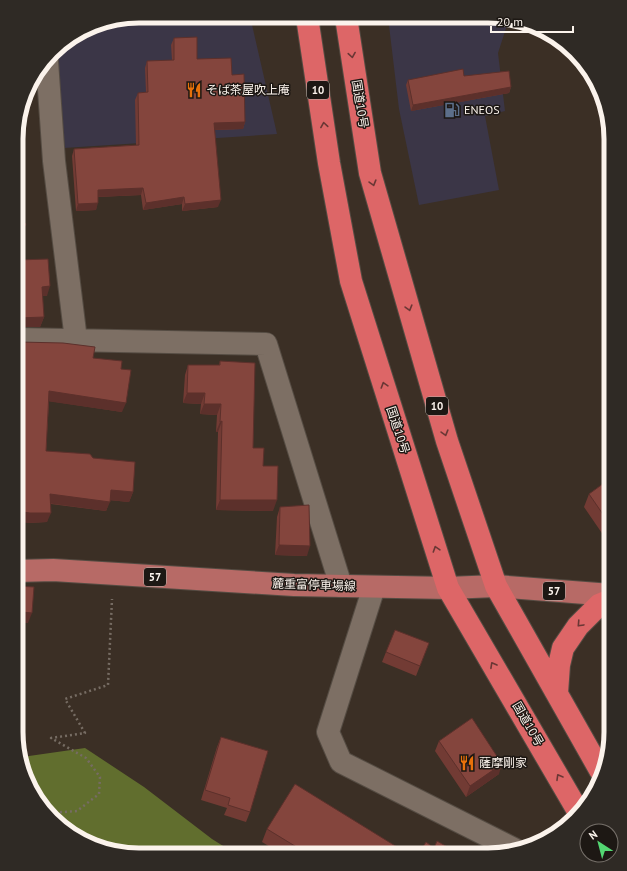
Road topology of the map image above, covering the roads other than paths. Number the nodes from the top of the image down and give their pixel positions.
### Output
1 (308, 23) edge
2 (347, 23) edge
3 (47, 70) edge
4 (23, 339) edge
5 (76, 340) junction
6 (23, 571) edge
7 (340, 586) junction
8 (496, 586) junction
9 (374, 587) junction
10 (448, 588) junction
11 (604, 594) edge
12 (604, 603) edge
13 (557, 693) junction
14 (598, 767) edge
15 (576, 807) edge
16 (508, 846) edge

10 -> 1 highway, 国道10号 / 10
2 -> 8 highway, 国道10号 / 10
3 - 5 street
4 - 5 street
5 - 7 street
6 - 7 main road, 麓重富停車場線 / 57
7 - 9 main road, 麓重富停車場線 / 57
8 - 10 main road, 麓重富停車場線 / 57
8 - 11 main road, 麓重富停車場線 / 57
8 - 13 highway, 国道10号 / 10
9 - 10 main road, 麓重富停車場線 / 57
9 - 16 street
15 -> 10 highway, 国道10号 / 10
12 -> 13 highway
13 - 14 highway, 国道10号 / 10

